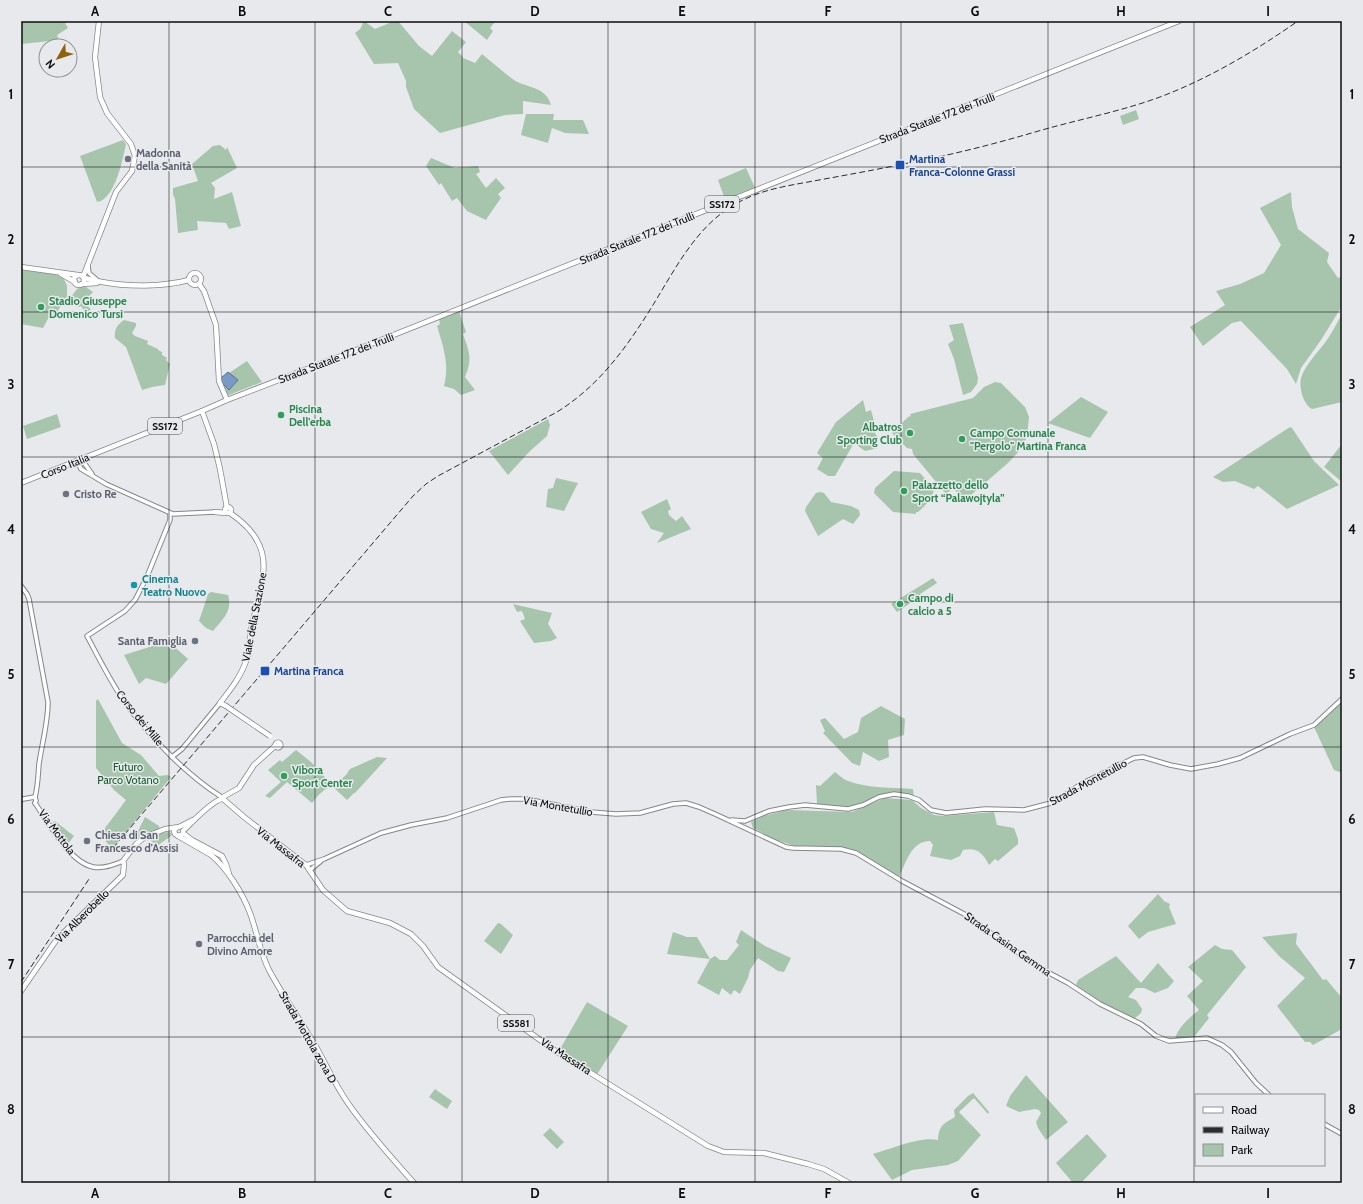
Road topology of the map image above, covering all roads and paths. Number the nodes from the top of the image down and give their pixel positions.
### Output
1 (99, 21) edge
2 (1180, 21) edge
3 (89, 263) junction
4 (21, 267) edge
5 (58, 272) junction
6 (81, 276) junction
7 (189, 280) junction
8 (75, 282) junction
9 (101, 282) junction
10 (82, 284) junction
11 (199, 284) junction
12 (227, 400) junction
13 (202, 411) junction
14 (83, 459) junction
15 (78, 462) junction
16 (96, 478) junction
17 (21, 483) edge
18 (227, 511) junction
19 (215, 512) joint
20 (170, 513) junction
21 (177, 515) junction
22 (170, 520) junction
23 (21, 586) edge
24 (1342, 699) edge
25 (220, 703) junction
26 (172, 757) junction
27 (221, 797) junction
28 (33, 798) junction
29 (21, 800) edge
30 (726, 818) junction
31 (751, 819) junction
32 (193, 820) junction
33 (744, 821) junction
34 (743, 827) junction
35 (176, 829) junction
36 (748, 830) junction
37 (183, 832) junction
38 (178, 836) junction
39 (324, 859) junction
40 (224, 860) junction
41 (123, 861) junction
42 (219, 864) junction
43 (306, 865) junction
44 (310, 870) junction
45 (229, 876) junction
46 (21, 990) edge
47 (1268, 1094) edge
48 (1325, 1125) edge
49 (1342, 1134) edge
50 (414, 1183) edge
51 (849, 1183) edge

1 - 3 main road
2 - 12 main road, Strada Statale 172 dei Trulli / SS172
3 - 6 main road
3 - 9 street
4 - 5 main road
5 - 6 main road
5 - 8 main road
6 - 8 main road
6 - 9 main road
6 - 10 main road
7 - 9 main road
7 - 11 main road
7 - 11 main road
8 - 10 main road
9 - 10 main road
11 - 12 main road
12 - 13 main road, SS172
13 - 14 main road, Corso Italia / SS172
13 - 18 main road
14 - 15 main road, Corso Italia / SS172
14 - 16 street
15 - 16 street
15 - 17 main road, Corso Italia / SS172
16 - 20 street
18 - 19 main road
18 - 25 main road, Viale della Stazione
19 - 21 street
20 - 21 street
20 - 22 street
21 - 22 street
22 - 26 street, Corso dei Mille
23 - 28 street
24 - 31 street, Strada Montetullio
25 - 26 street, Viale della Stazione
25 - 27 main road, bridge
26 - 27 street, Via Massafra / SS581
27 - 32 main road
27 - 43 main road, Via Massafra / SS581
28 - 29 street
28 - 41 street, Via Mottola
30 - 33 street
30 - 34 street, Strada Casina Gemma
30 - 39 street, Via Montetullio
31 - 33 street, Strada Montetullio
31 - 36 street
32 - 35 main road
32 - 37 main road
33 - 34 street
33 - 36 street
34 - 36 street, Strada Casina Gemma
35 - 37 main road
35 - 38 main road, Strada Mottola zona D
35 - 41 main road
36 - 47 street, Strada Casina Gemma
37 - 38 main road
37 - 40 main road
38 - 42 main road, Strada Mottola zona D
39 - 43 street, Via Montetullio
39 - 44 street, Via Montetullio
40 - 42 main road
40 - 45 main road, Strada Mottola zona D
41 - 46 main road, Via Alberobello
42 - 45 main road, Strada Mottola zona D
43 - 44 main road, Via Massafra / SS581
44 - 51 main road, Via Massafra / SS581
45 - 50 main road, Strada Mottola zona D
48 - 49 street

